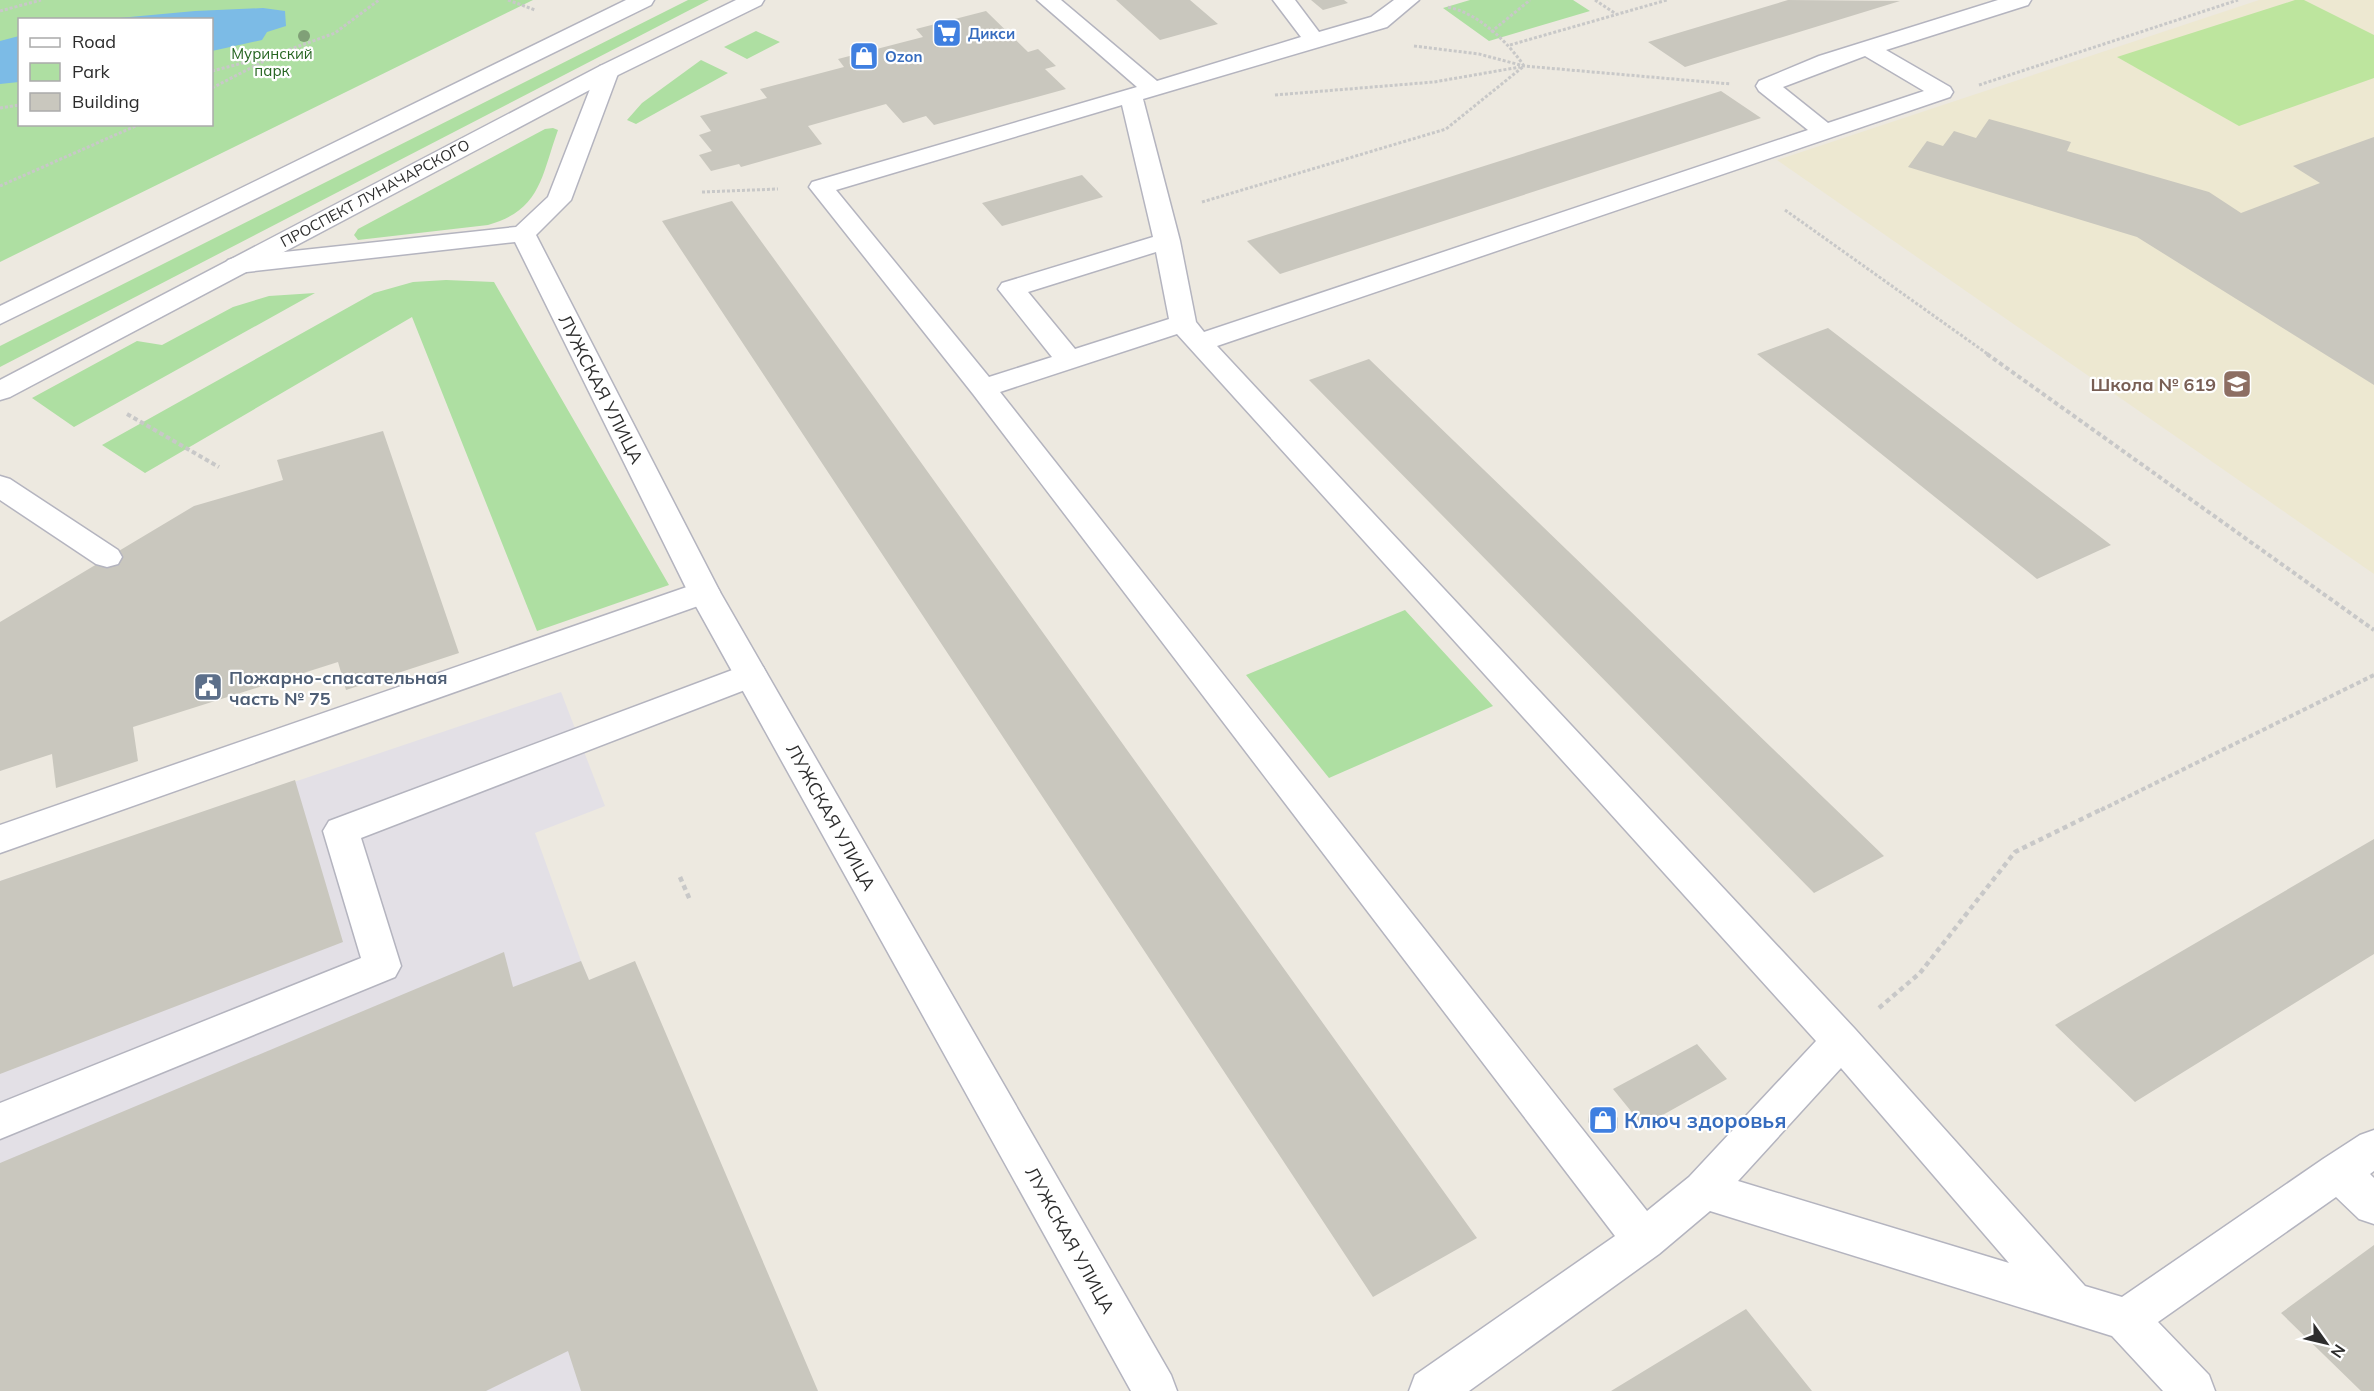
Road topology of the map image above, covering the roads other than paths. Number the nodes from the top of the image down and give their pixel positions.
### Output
1 (643, 0) edge
2 (753, 0) edge
3 (1048, 0) edge
4 (1284, 0) edge
5 (1408, 0) edge
6 (2020, 0) edge
7 (1314, 40) junction
8 (1867, 48) junction
9 (608, 71) junction
10 (1142, 92) junction
11 (1825, 132) junction
12 (523, 234) junction
13 (1167, 241) junction
14 (237, 265) junction
15 (0, 316) edge
16 (1191, 333) junction
17 (1069, 360) junction
18 (983, 388) junction
19 (0, 391) edge
20 (0, 486) edge
21 (107, 557) dead end
22 (704, 592) junction
23 (751, 675) junction
24 (0, 839) edge
25 (1841, 1041) junction
26 (0, 1121) edge
27 (2374, 1148) edge
28 (2338, 1172) junction
29 (1704, 1190) junction
30 (2374, 1205) edge
31 (1644, 1240) junction
32 (2072, 1302) junction
33 (2126, 1319) junction
34 (1155, 1391) edge
35 (1431, 1391) edge
36 (2193, 1391) edge

1 - 15 street
2 - 9 street, ПРОСПЕКТ ЛУНАЧАРСКОГО
3 - 10 street
4 - 7 street
5 - 7 street
6 - 8 street
7 - 10 street
8 - 11 street
8 - 11 street
9 - 12 street
9 - 14 street, ПРОСПЕКТ ЛУНАЧАРСКОГО
10 - 13 street
10 - 18 street
11 - 16 street
12 - 14 street
12 - 22 street, ЛУЖСКАЯ УЛИЦА
13 - 16 street
13 - 17 street
14 - 19 street, ПРОСПЕКТ ЛУНАЧАРСКОГО
16 - 17 street
16 - 25 street
17 - 18 street
18 - 31 street
20 - 21 street
22 - 23 street, ЛУЖСКАЯ УЛИЦА
22 - 24 street
23 - 26 street
23 - 34 street, ЛУЖСКАЯ УЛИЦА
25 - 29 street
25 - 32 street
27 - 28 street
28 - 30 street
28 - 33 street
29 - 31 street
29 - 32 street
31 - 35 street
32 - 33 street
33 - 36 street

